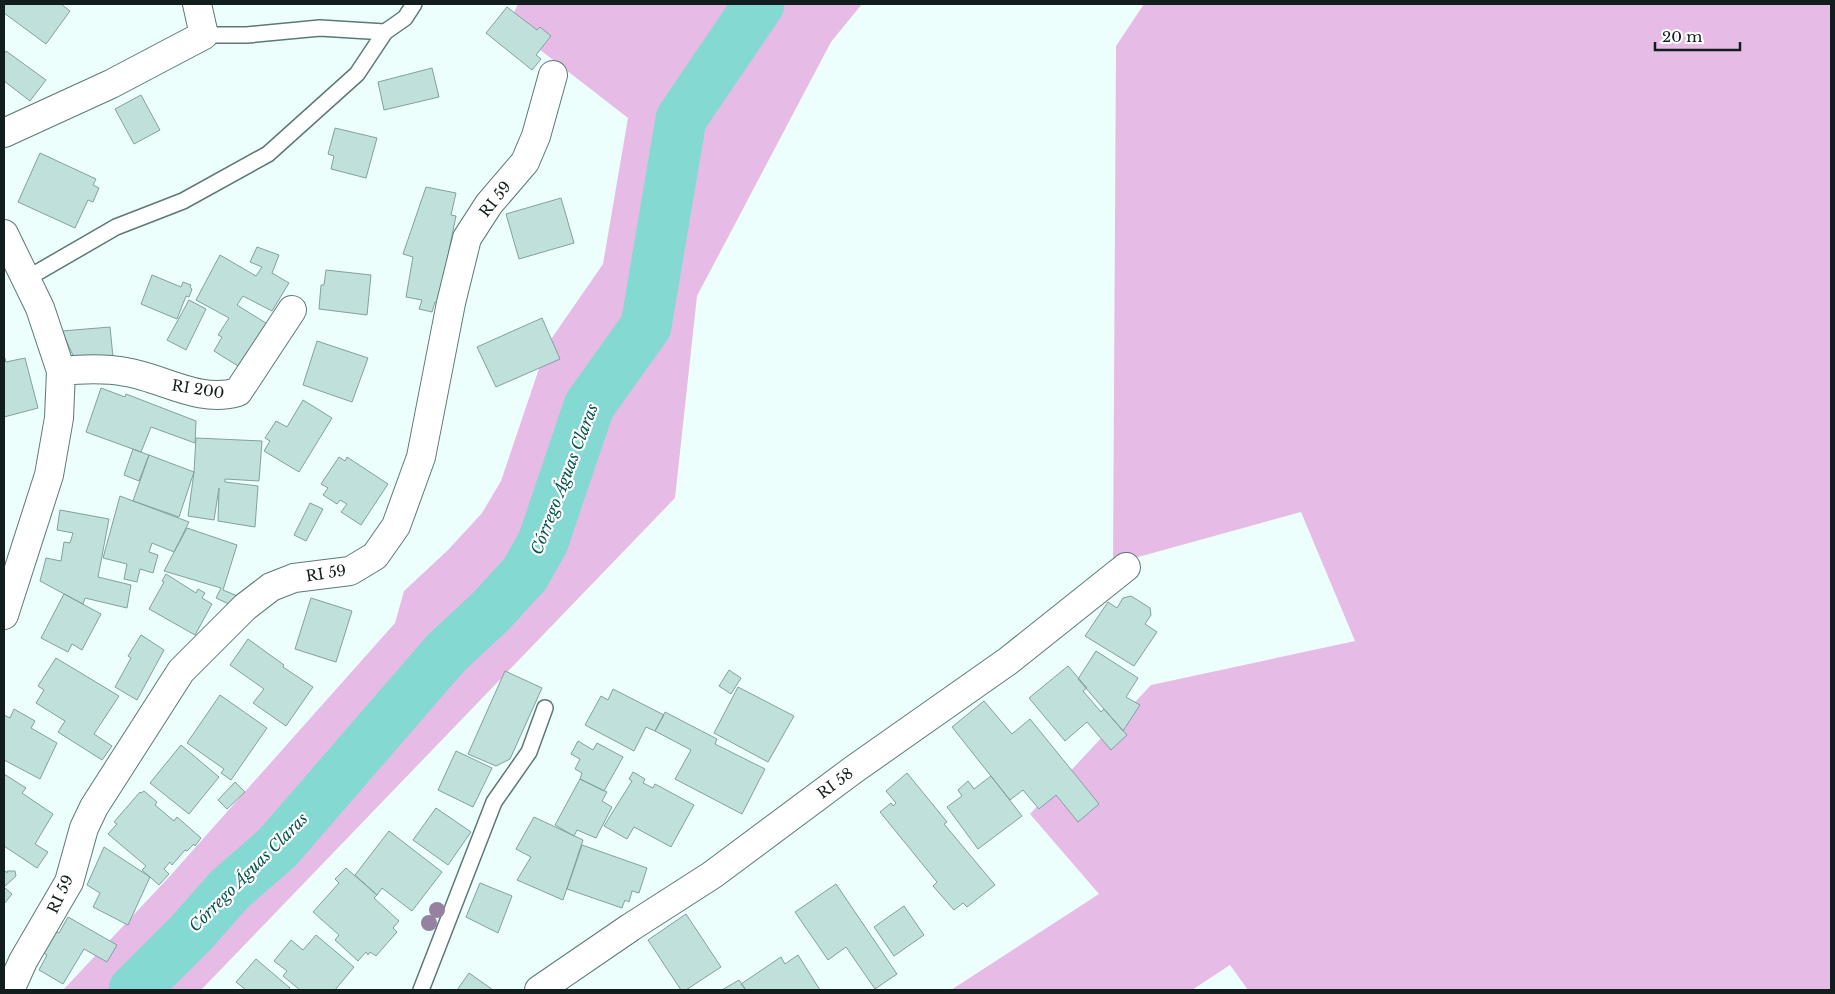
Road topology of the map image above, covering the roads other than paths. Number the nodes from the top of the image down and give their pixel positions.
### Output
1 (197, 4) edge
2 (414, 4) edge
3 (385, 32) junction
4 (204, 35) junction
5 (553, 75) dead end
6 (4, 133) edge
7 (4, 234) edge
8 (26, 279) junction
9 (292, 310) dead end
10 (61, 371) junction
11 (1126, 567) dead end
12 (4, 615) edge
13 (545, 708) dead end
14 (10, 990) edge
15 (421, 990) edge
16 (539, 990) edge

1 - 4 street
2 - 3 lane
3 - 4 lane
3 - 8 lane
4 - 6 street
5 - 14 street, RI 59
7 - 8 street
8 - 10 street
9 - 10 street, RI 200
10 - 12 street
11 - 16 street, RI 58
13 - 15 lane

